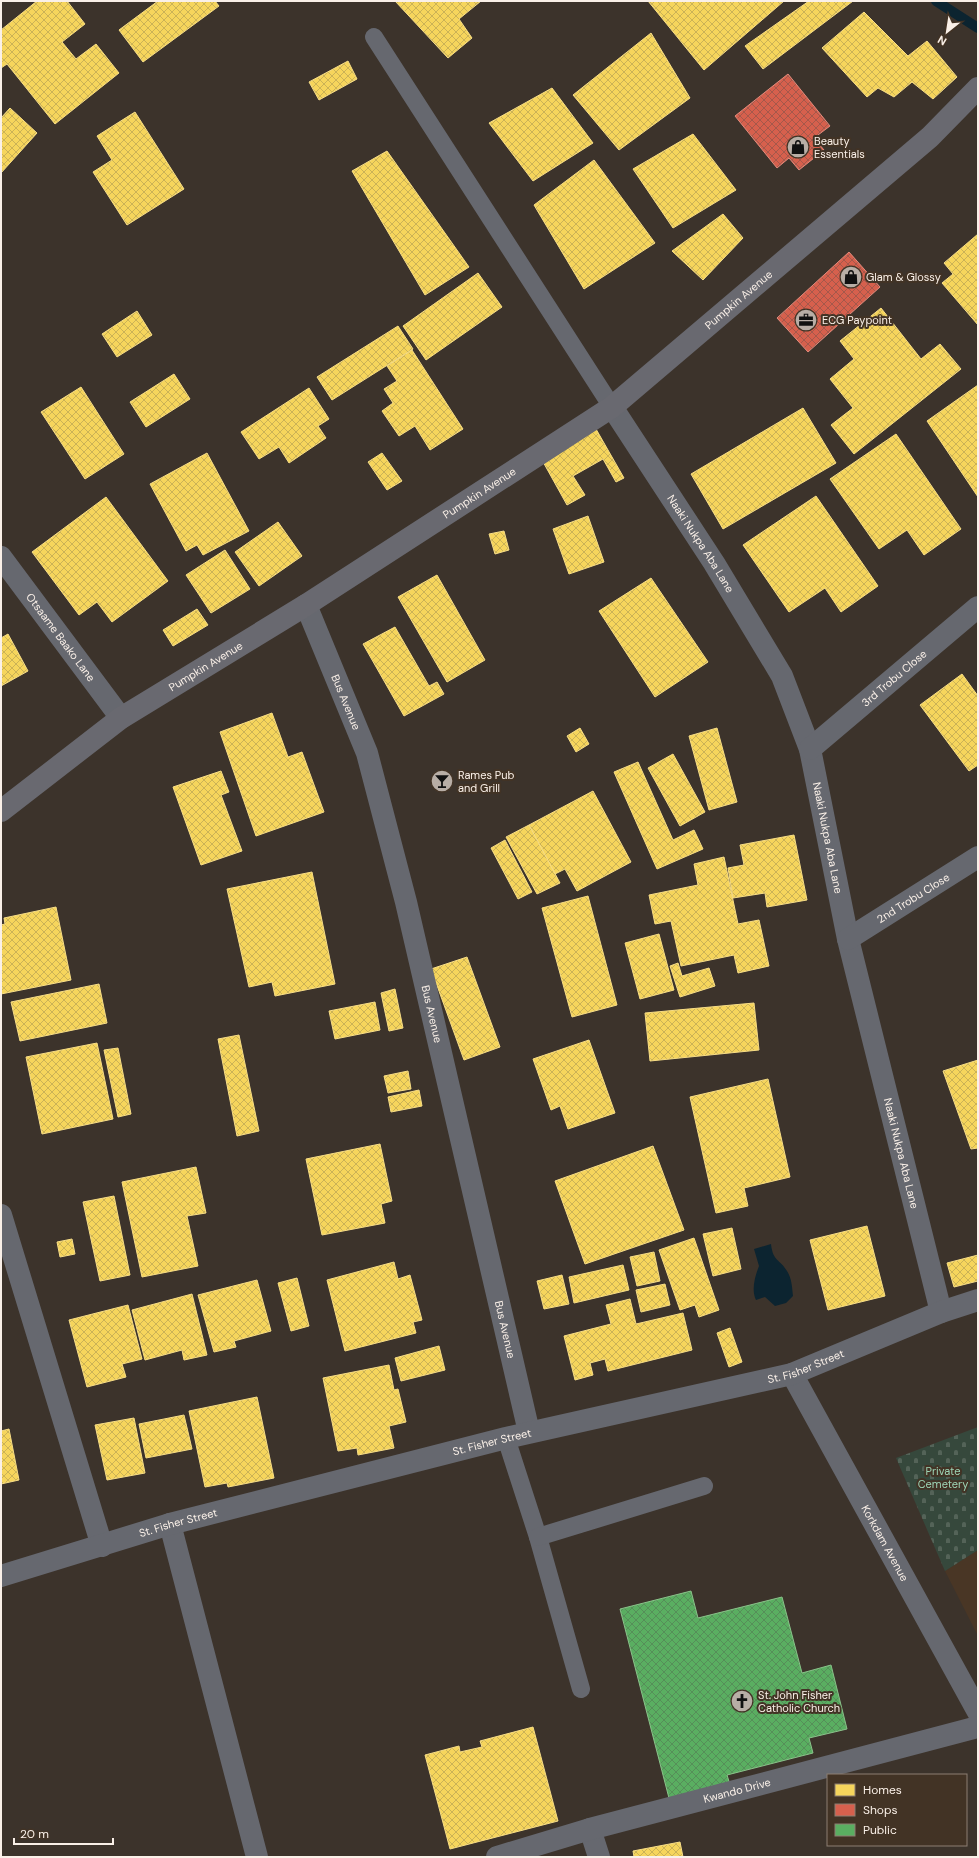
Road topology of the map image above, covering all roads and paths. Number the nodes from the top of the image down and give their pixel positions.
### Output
1 (374, 37) dead end
2 (978, 88) edge
3 (612, 407) junction
4 (1, 557) edge
5 (306, 604) junction
6 (978, 607) edge
7 (121, 718) junction
8 (810, 749) junction
9 (1, 811) edge
10 (978, 857) edge
11 (848, 939) junction
12 (1, 1215) edge
13 (978, 1300) edge
14 (941, 1312) junction
15 (792, 1374) junction
16 (530, 1432) junction
17 (506, 1438) junction
18 (704, 1486) dead end
19 (170, 1524) junction
20 (538, 1537) junction
21 (102, 1546) junction
22 (1, 1576) edge
23 (581, 1689) dead end
24 (978, 1712) edge
25 (978, 1727) edge
26 (590, 1829) junction
27 (257, 1857) edge
28 (497, 1857) edge
29 (599, 1857) edge

1 - 3 lane
2 - 3 street, Pumpkin Avenue
3 - 5 street, Pumpkin Avenue
3 - 8 street, Naaki Nukpa Aba Lane
4 - 7 street, Otsaame Baako Lane
5 - 7 street, Pumpkin Avenue
5 - 16 street, Bus Avenue
6 - 8 street, 3rd Trobu Close
7 - 9 street, Pumpkin Avenue
8 - 11 street, Naaki Nukpa Aba Lane
10 - 11 street, 2nd Trobu Close
11 - 14 street, Naaki Nukpa Aba Lane
12 - 21 street
13 - 14 street, St. Fisher Street
14 - 15 street, St. Fisher Street
15 - 16 street, St. Fisher Street
15 - 24 street, Korkdam Avenue
16 - 17 street, St. Fisher Street
17 - 19 street, St. Fisher Street
17 - 20 lane
18 - 20 lane
19 - 21 street, St. Fisher Street
19 - 27 street
20 - 23 lane
21 - 22 street, St. Fisher Street
25 - 26 street, Kwando Drive
26 - 28 street, Kwando Drive
26 - 29 street

